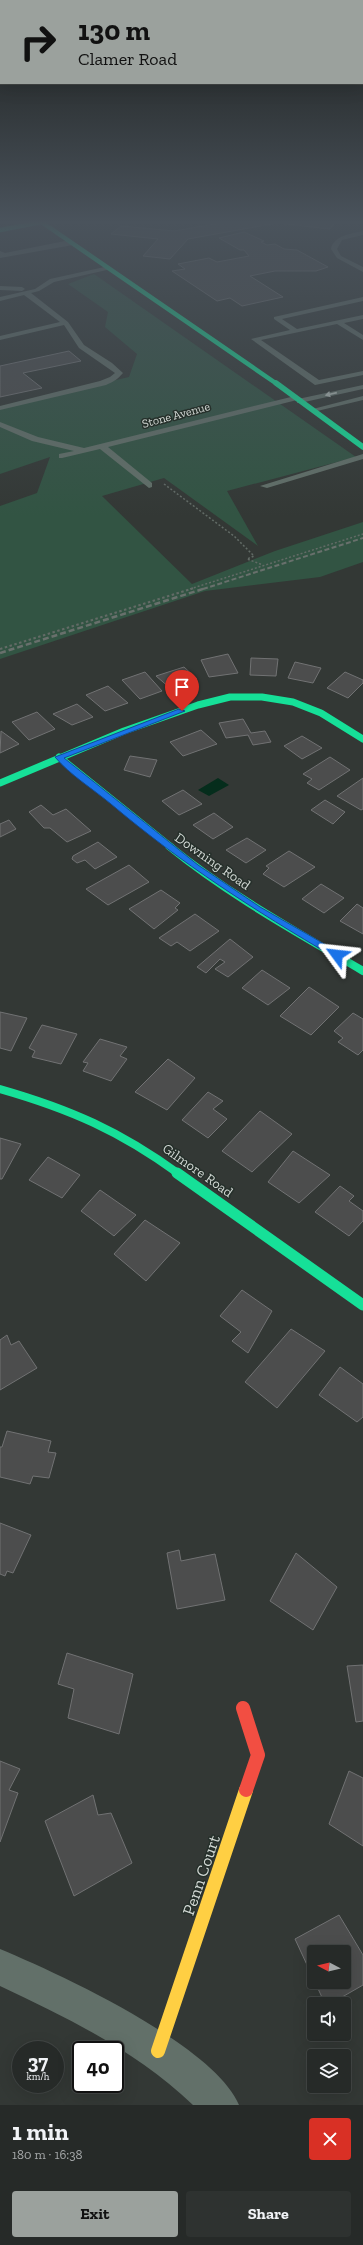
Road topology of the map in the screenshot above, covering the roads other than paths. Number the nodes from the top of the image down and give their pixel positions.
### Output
1 (61, 319) edge
2 (185, 319) edge
3 (278, 319) edge
4 (352, 319) edge
5 (338, 322) junction
6 (66, 323) junction
7 (296, 331) junction
8 (0, 338) edge
9 (363, 338) edge
10 (363, 373) edge
11 (363, 387) edge
12 (363, 398) edge
13 (297, 399) junction
14 (0, 408) edge
15 (313, 410) junction
16 (0, 424) edge
17 (102, 446) junction
18 (363, 447) edge
19 (84, 451) junction
20 (62, 456) dead end
21 (363, 456) edge
22 (149, 485) dead end
23 (264, 486) dead end
24 (363, 739) edge
25 (59, 757) junction
26 (0, 783) edge
27 (363, 971) edge
28 (0, 1089) edge
29 (363, 1305) edge
30 (242, 1708) dead end
31 (0, 1966) edge
32 (158, 2051) junction
33 (220, 2105) edge

1 - 6 lane
2 - 13 street
3 - 7 lane
4 - 5 lane
5 - 7 lane
5 - 9 lane
6 - 8 lane
6 - 14 lane
7 - 10 lane
11 -> 13 lane, Stone Avenue
12 - 15 lane
13 - 15 street
13 - 17 lane, Stone Avenue
15 - 18 street
16 - 19 lane
17 - 19 lane, Stone Avenue
17 - 22 lane
19 - 20 lane, Stone Avenue
21 - 23 lane
24 - 25 street
25 - 26 street
25 - 27 street, Downing Road
28 - 29 street, Gilmore Road
30 - 32 street, Penn Court
31 - 32 street
32 - 33 street

